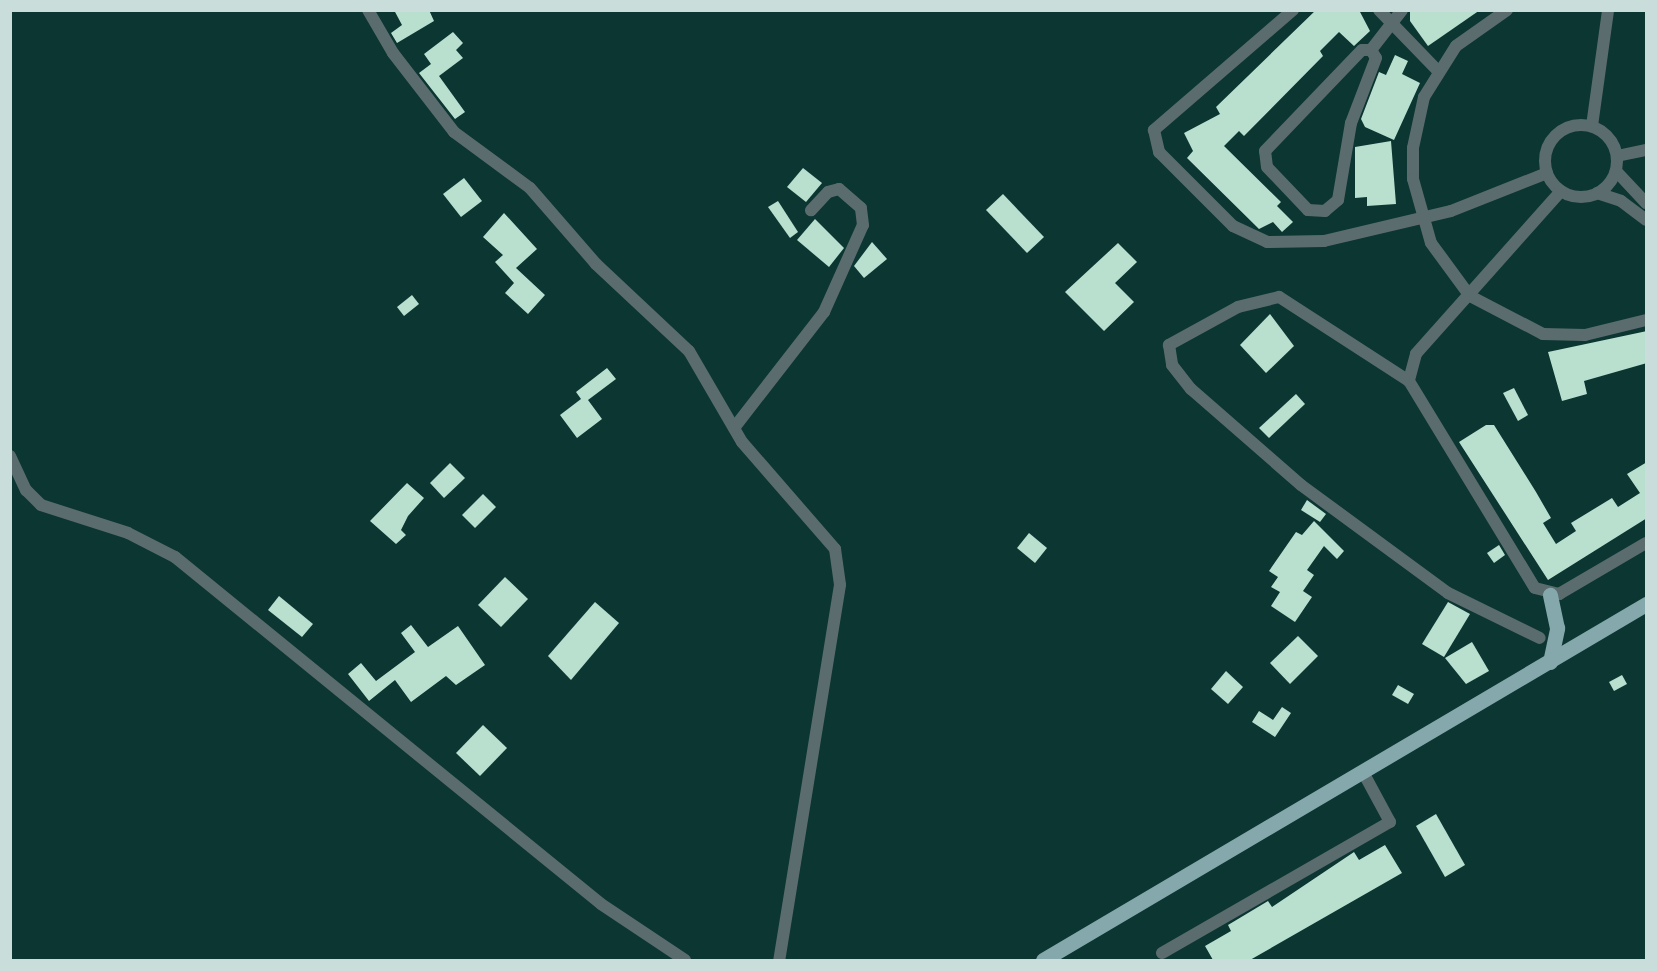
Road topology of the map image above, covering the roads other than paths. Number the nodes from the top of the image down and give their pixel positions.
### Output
1 (368, 10) edge
2 (1293, 10) edge
3 (1379, 10) edge
4 (1402, 10) edge
5 (1507, 10) edge
6 (1608, 10) edge
7 (1391, 23) junction
8 (1371, 50) junction
9 (1437, 70) junction
10 (1592, 126) junction
11 (1647, 150) edge
12 (1617, 156) junction
13 (1616, 171) junction
14 (1547, 173) junction
15 (1561, 191) junction
16 (1597, 193) junction
17 (1647, 203) edge
18 (811, 210) dead end
19 (1421, 219) junction
20 (1647, 220) edge
21 (1470, 296) junction
22 (1647, 320) edge
23 (1409, 381) junction
24 (734, 428) junction
25 (10, 456) edge
26 (1647, 543) edge
27 (1550, 595) junction
28 (1647, 604) edge
29 (1540, 638) dead end
30 (1550, 662) junction
31 (1363, 772) junction
32 (1162, 952) dead end
33 (686, 960) edge
34 (779, 960) edge
35 (1043, 960) edge

1 - 24 street
2 - 19 street
3 - 7 street
4 - 7 street
5 - 9 street
6 - 10 street
7 - 8 street
7 - 9 street
8 - 8 street
9 - 19 street
10 - 12 street
10 - 14 street
11 - 12 street
12 - 13 street
13 - 16 street
13 - 17 street
14 - 15 street
14 - 19 street
15 - 16 street
15 - 21 street
16 - 20 street
18 - 24 street
19 - 21 street
21 - 22 street
21 - 23 street
23 - 27 street
23 - 29 street
24 - 34 street
25 - 33 street
26 - 27 street
27 - 30 main road
28 - 30 main road
30 - 31 main road
31 - 32 street
31 - 35 main road

